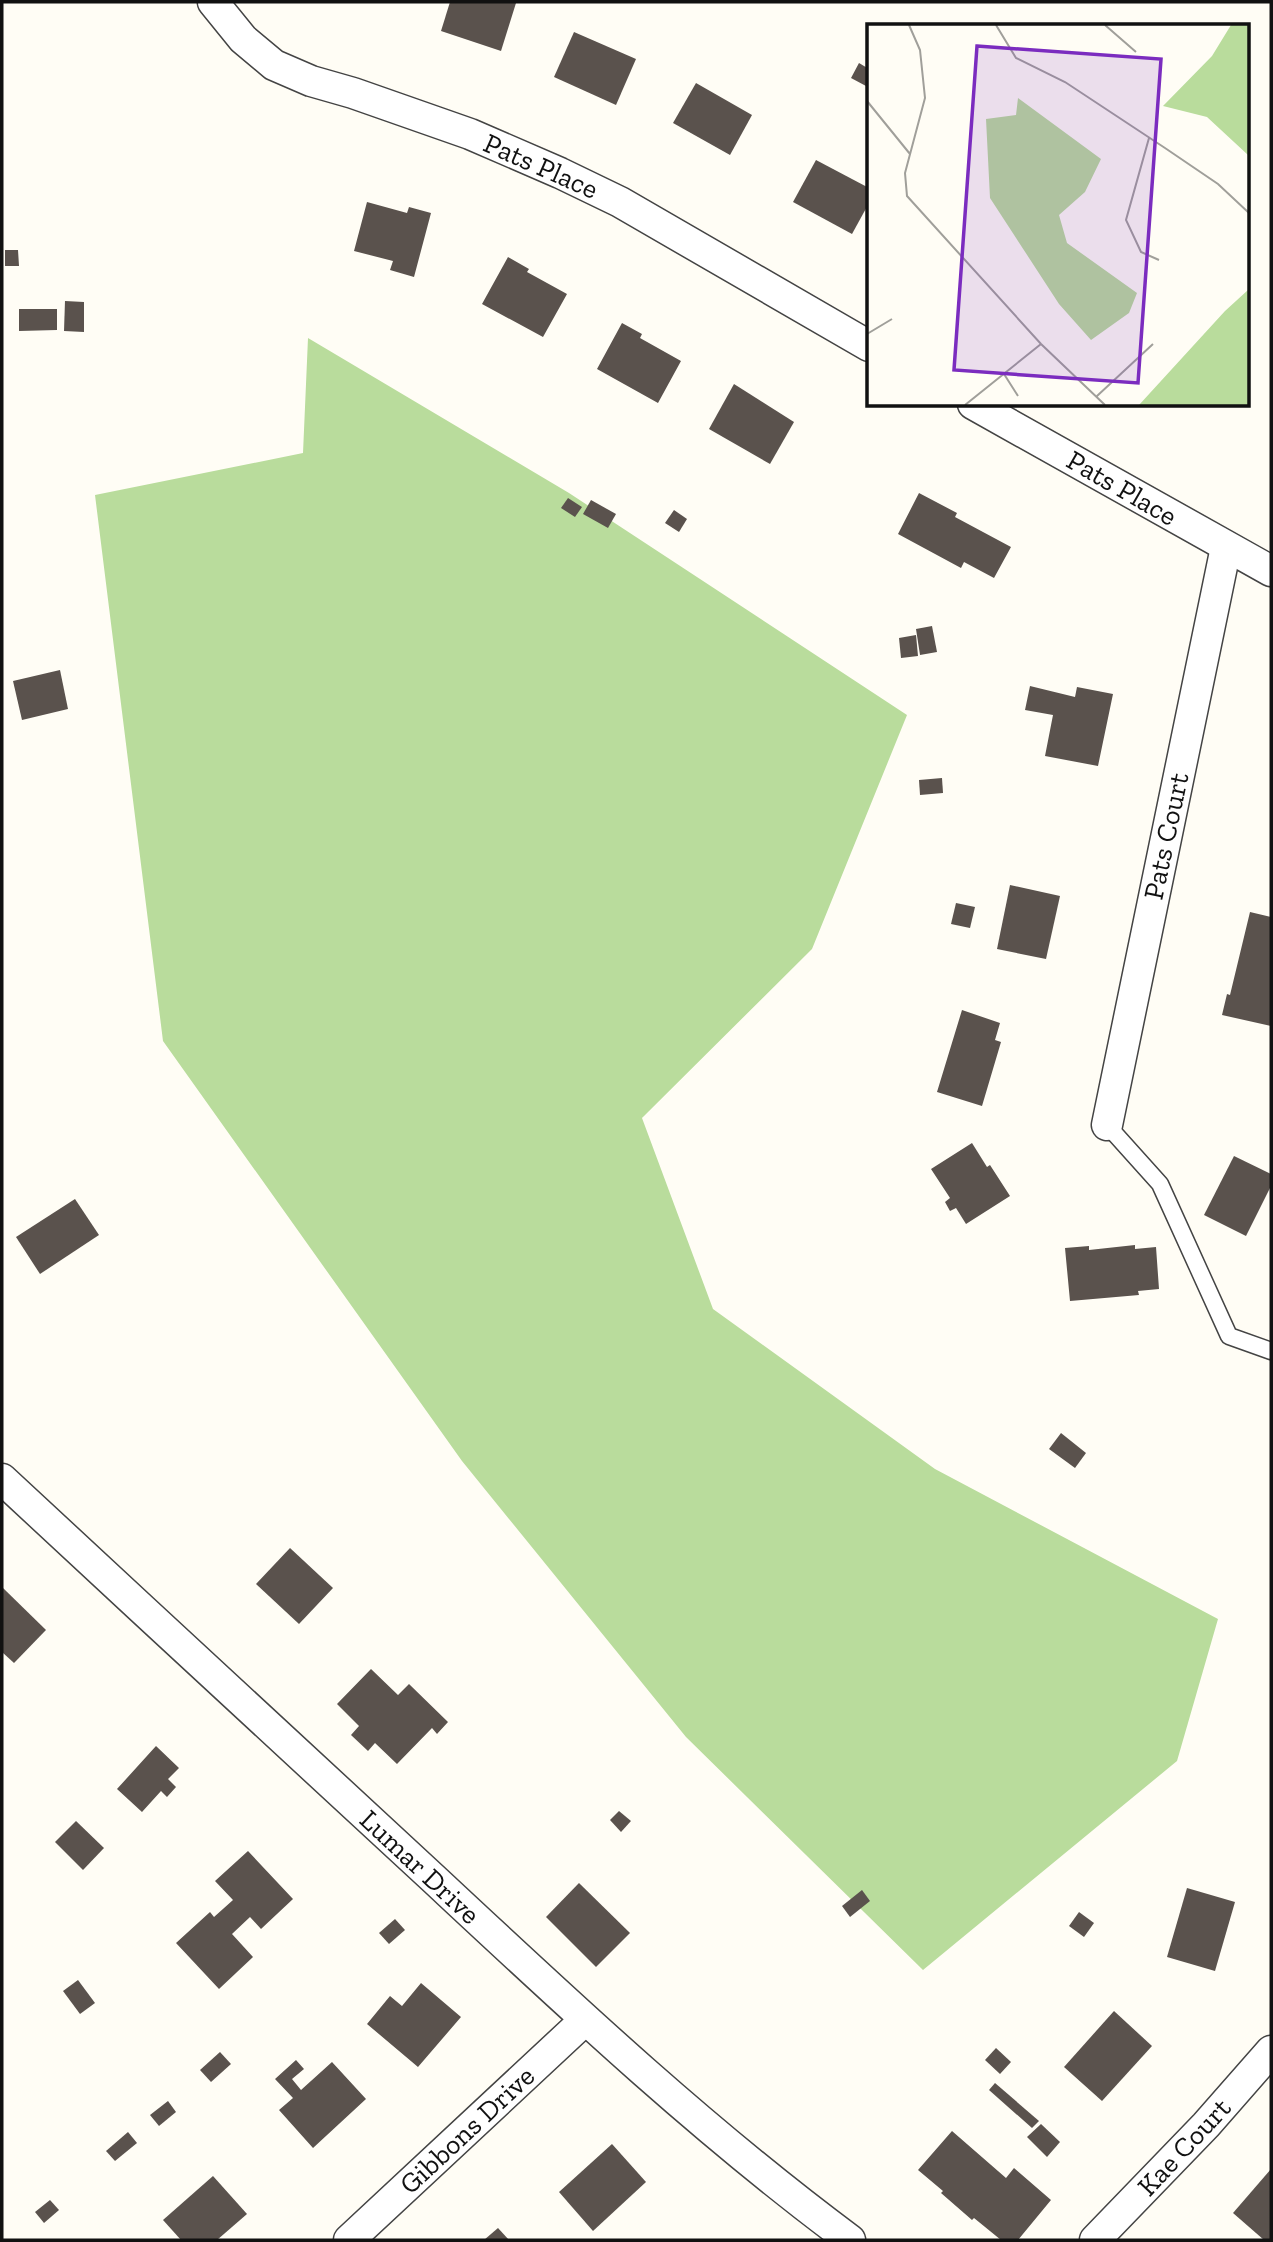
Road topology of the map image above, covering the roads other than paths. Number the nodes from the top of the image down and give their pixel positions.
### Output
1 (213, 2) edge
2 (867, 345) edge
3 (978, 406) edge
4 (1226, 547) junction
5 (1271, 571) edge
6 (1107, 1125) joint
7 (1271, 1351) edge
8 (2, 1479) edge
9 (585, 2020) junction
10 (1271, 2051) edge
11 (349, 2240) edge
12 (850, 2240) edge
13 (1095, 2240) edge

1 - 2 street, Pats Place
3 - 4 street, Pats Place
4 - 5 street, Pats Place
4 - 6 street, Pats Court
6 - 7 lane
8 - 9 street, Lumar Drive
9 - 11 street, Gibbons Drive
9 - 12 street, Lumar Drive
10 - 13 street, Kae Court

